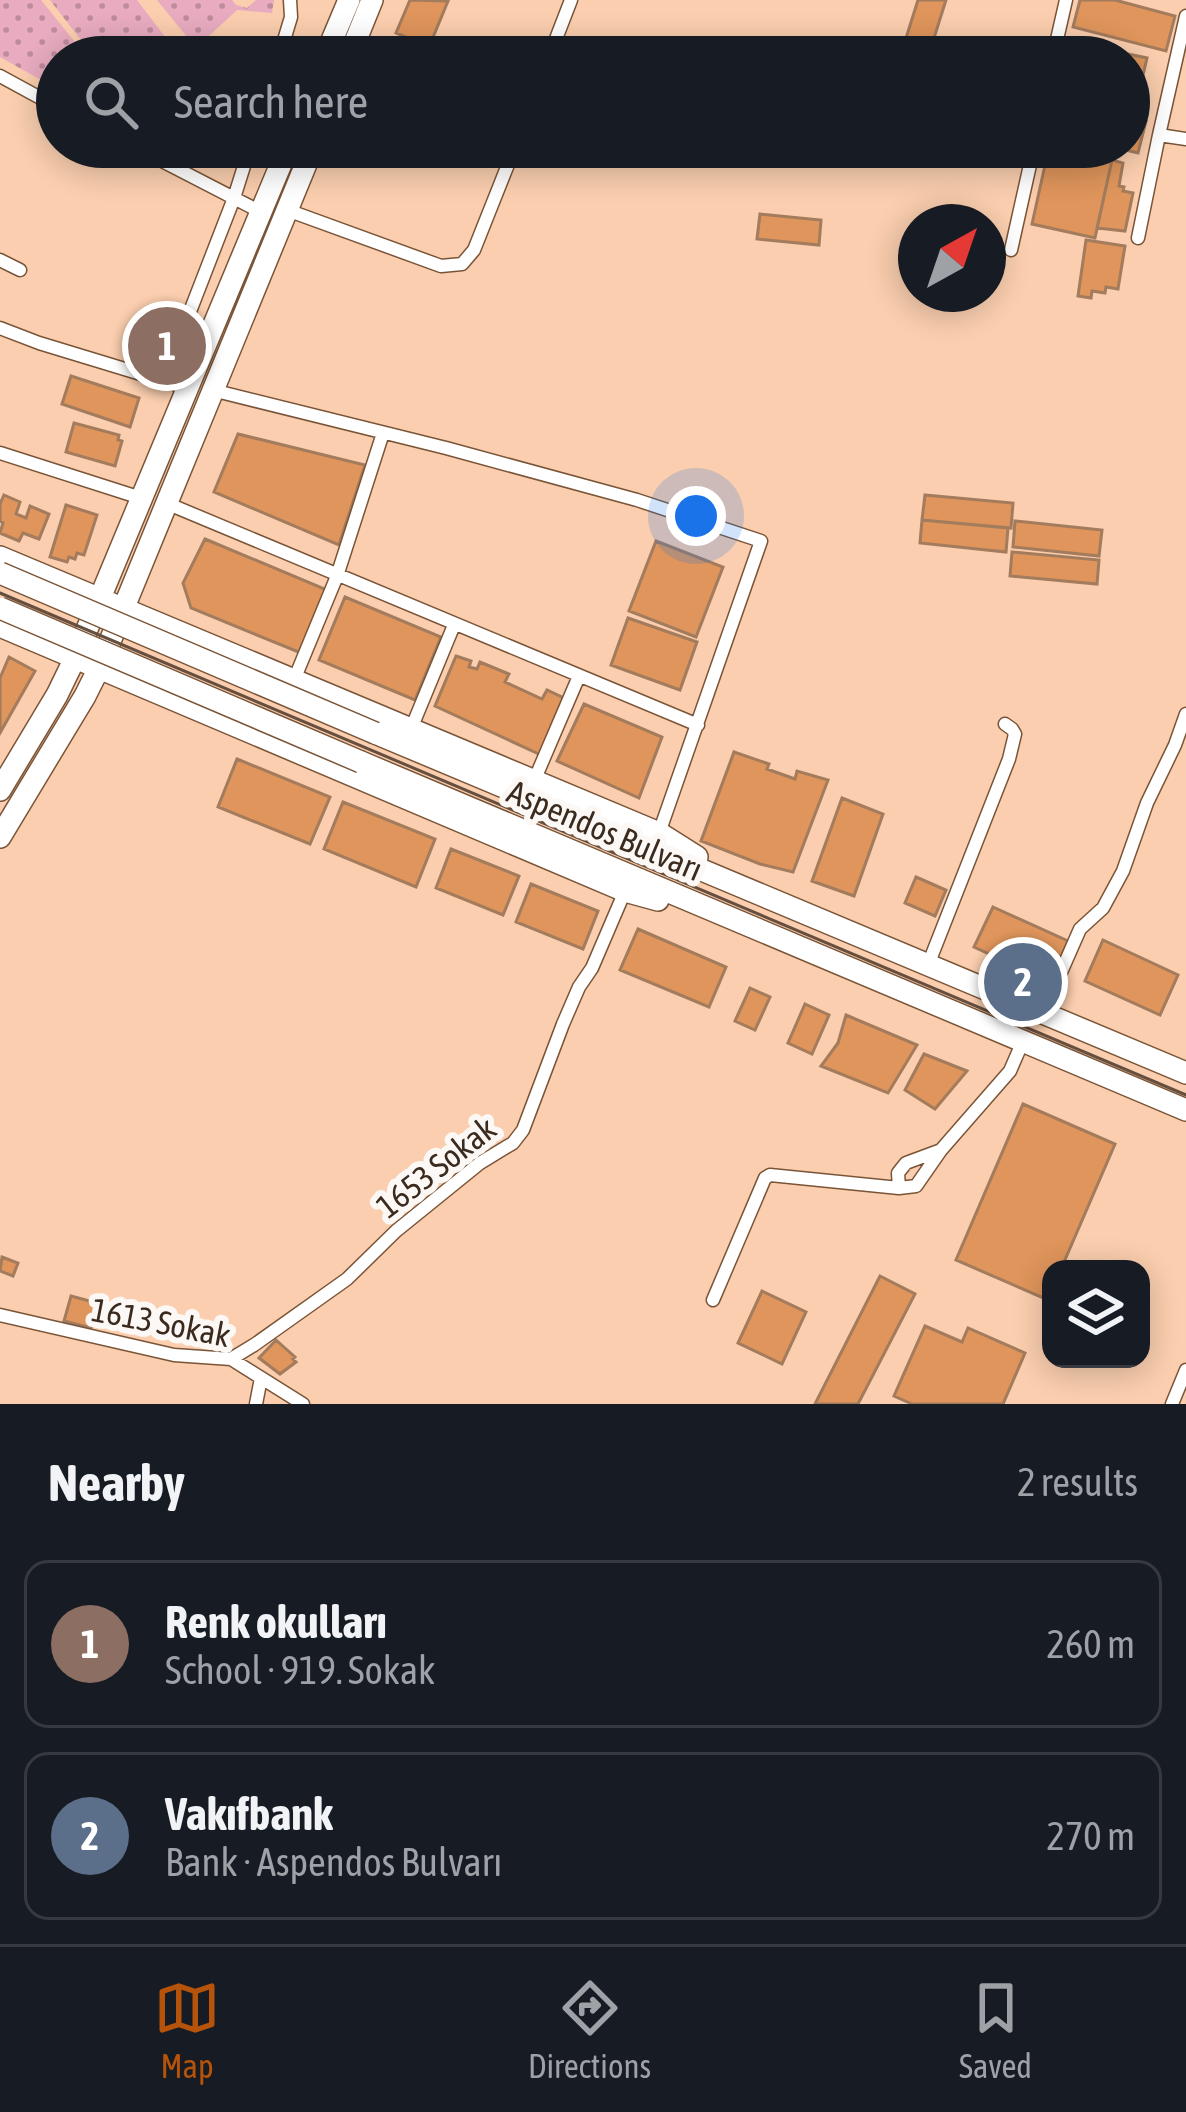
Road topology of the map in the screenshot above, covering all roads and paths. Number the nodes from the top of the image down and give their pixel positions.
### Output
1 (290, 0) edge
2 (349, 0) edge
3 (372, 0) edge
4 (572, 0) edge
5 (1066, 0) edge
6 (1186, 16) edge
7 (285, 36) edge
8 (334, 36) edge
9 (357, 36) edge
10 (557, 36) edge
11 (1058, 36) edge
12 (0, 76) edge
13 (36, 96) edge
14 (1159, 135) junction
15 (1186, 139) edge
16 (177, 168) edge
17 (243, 168) edge
18 (279, 168) edge
19 (304, 168) edge
20 (506, 168) edge
21 (1029, 168) edge
22 (234, 197) junction
23 (287, 210) junction
24 (261, 212) junction
25 (1138, 238) dead end
26 (1011, 250) dead end
27 (0, 260) edge
28 (20, 270) dead end
29 (0, 328) edge
30 (187, 388) junction
31 (212, 390) junction
32 (383, 433) junction
33 (0, 453) edge
34 (141, 498) junction
35 (166, 502) junction
36 (0, 556) edge
37 (0, 573) edge
38 (337, 576) junction
39 (65, 585) junction
40 (99, 599) junction
41 (0, 608) edge
42 (123, 608) junction
43 (156, 622) junction
44 (454, 625) junction
45 (0, 626) edge
46 (36, 641) junction
47 (75, 658) junction
48 (99, 668) junction
49 (579, 676) junction
50 (294, 680) junction
51 (136, 683) junction
52 (1186, 714) edge
53 (1005, 724) dead end
54 (698, 725) junction
55 (411, 729) junction
56 (534, 781) junction
57 (0, 790) edge
58 (658, 833) junction
59 (0, 837) edge
60 (625, 890) junction
61 (754, 892) junction
62 (745, 925) junction
63 (928, 965) junction
64 (1043, 1013) junction
65 (1023, 1041) junction
66 (1186, 1073) edge
67 (1186, 1110) edge
68 (940, 1150) junction
69 (899, 1188) junction
70 (713, 1300) dead end
71 (0, 1315) edge
72 (231, 1359) junction
73 (1186, 1370) edge
74 (261, 1378) junction
75 (256, 1404) edge
76 (303, 1404) edge
77 (1172, 1404) edge

1 - 7 street
2 - 8 main road
3 - 9 main road
4 - 10 street
5 - 11 street
6 - 14 street
12 - 13 street
14 - 15 street
14 - 25 street
16 - 22 street
17 - 22 street
18 - 24 main road
19 - 23 main road
20 - 23 street
21 - 26 street
22 - 24 street
22 - 30 street
23 - 31 main road
24 - 30 main road
27 - 28 street
29 - 30 street
30 - 34 main road
31 - 32 street
31 - 35 main road
32 - 38 street
32 - 54 street
33 - 34 street
34 - 40 main road
35 - 38 street
35 - 42 main road
36 - 39 main road
37 - 61 main road, Aspendos Bulvarı, bridge
38 - 44 street
38 - 50 street
39 - 40 main road
39 - 46 main road
40 - 42 main road
40 - 47 main road
41 - 62 main road, Aspendos Bulvarı, bridge
42 - 43 main road
42 - 48 main road
43 - 50 main road
43 - 51 main road
44 - 49 street
44 - 55 street
45 - 46 main road
46 - 47 main road
47 - 48 main road
47 - 57 main road
48 - 51 main road
48 - 59 main road
49 - 54 street
49 - 56 street
50 - 55 main road
51 - 60 main road
52 - 64 street
53 - 63 street
54 - 58 street
55 - 56 main road
56 - 58 main road
58 - 61 main road
60 - 62 main road
60 - 72 street, 1653 Sokak
61 - 63 main road, Aspendos Bulvarı
62 - 65 main road, Aspendos Bulvarı
63 - 64 main road, Aspendos Bulvarı
64 - 66 main road, Aspendos Bulvarı
65 - 67 main road, Aspendos Bulvarı
65 - 68 street
68 - 69 street
68 - 69 street
69 - 70 street
71 - 72 street, 1613 Sokak
72 - 74 street, 1613 Sokak
73 - 77 street
74 - 75 street
74 - 76 street, 1613 Sokak

